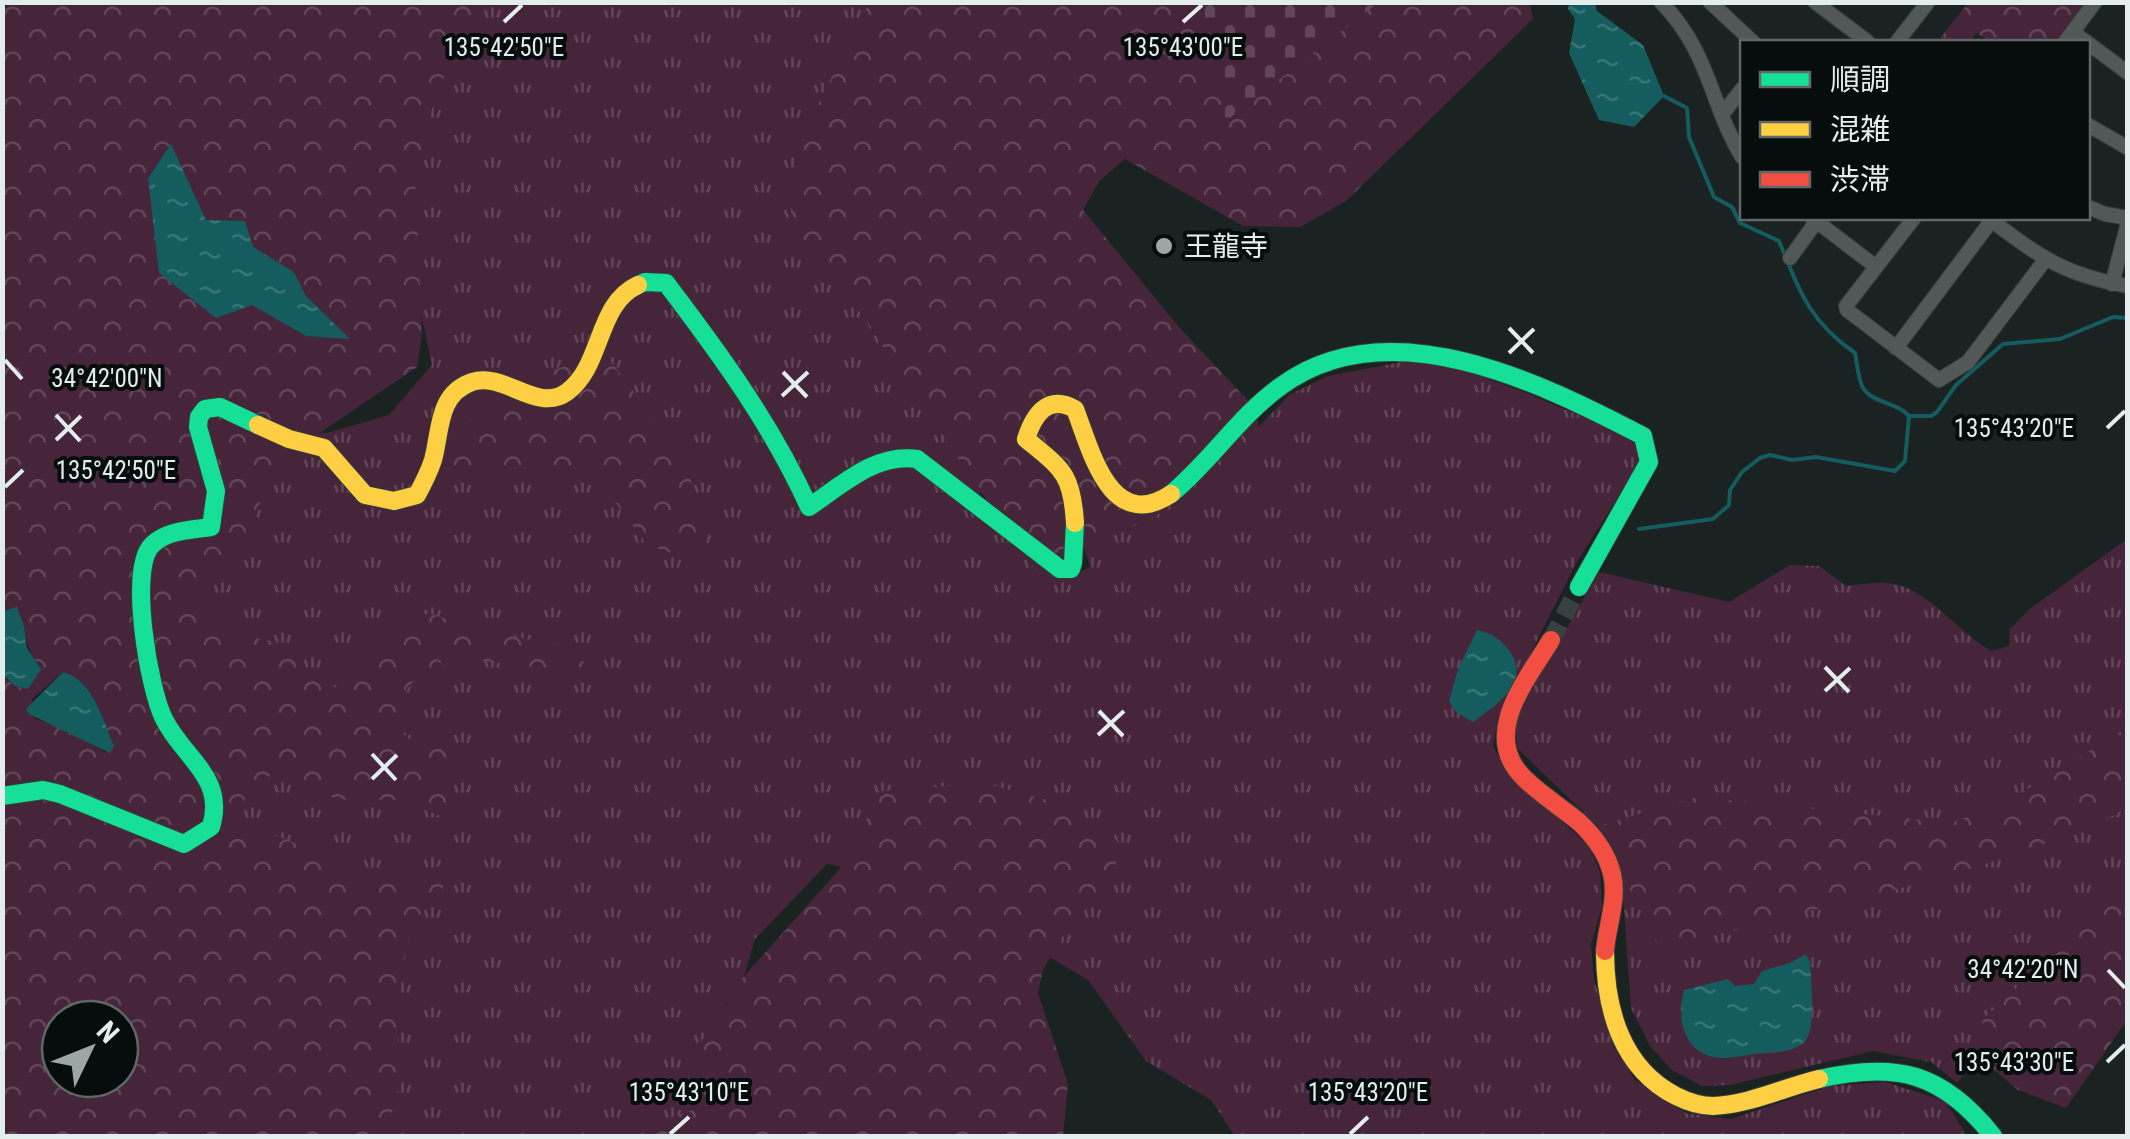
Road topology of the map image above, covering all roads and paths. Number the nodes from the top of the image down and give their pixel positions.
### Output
1 (1661, 2) edge
2 (1710, 2) edge
3 (1816, 2) edge
4 (1928, 2) edge
5 (2095, 2) edge
6 (2069, 37) edge
7 (1751, 40) edge
8 (1862, 40) edge
9 (1899, 40) edge
10 (2090, 50) edge
11 (2128, 73) edge
12 (1740, 92) edge
13 (1724, 112) junction
14 (2090, 126) edge
15 (2128, 148) edge
16 (1740, 152) edge
17 (2090, 208) edge
18 (1815, 220) edge
19 (1817, 220) edge
20 (1912, 220) edge
21 (1989, 220) edge
22 (1991, 220) edge
23 (2128, 221) edge
24 (1790, 258) dead end
25 (2045, 260) junction
26 (1876, 266) junction
27 (2120, 285) edge
28 (1896, 348) junction
29 (1580, 587) tunnel mouth
30 (1550, 640) tunnel mouth
31 (2, 796) edge
32 (1993, 1136) edge

1 - 13 street
2 - 7 street
3 - 8 street
4 - 9 street
5 - 6 street
10 - 11 street
12 - 13 street
13 - 16 street
14 - 15 street
17 - 23 street
18 - 24 street
19 - 26 street
20 - 26 street
21 - 28 street
22 - 25 street
23 - 27 street
25 - 27 street
25 - 28 street
26 - 28 street
29 - 31 street
30 - 32 street

